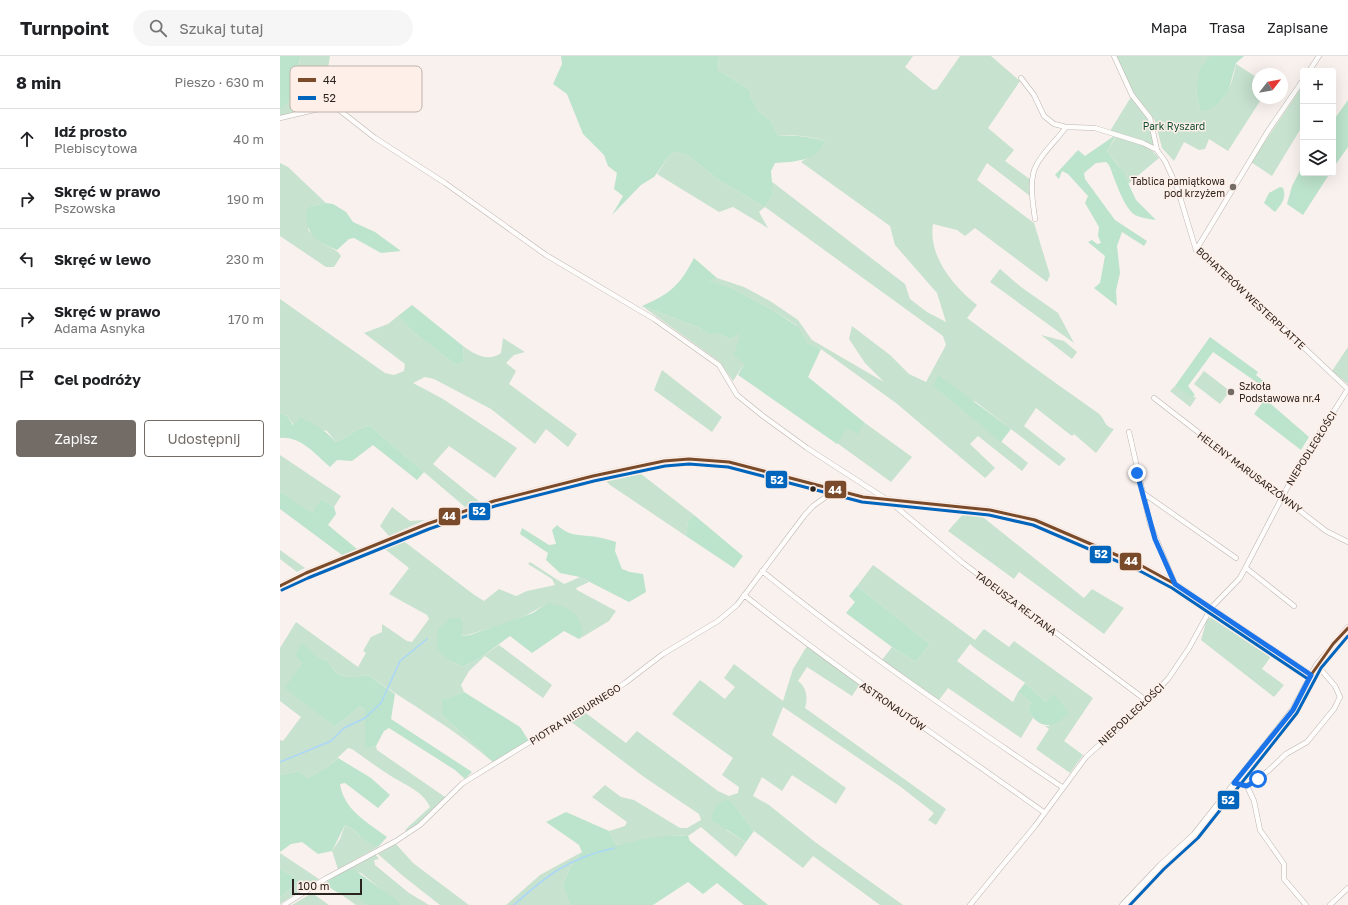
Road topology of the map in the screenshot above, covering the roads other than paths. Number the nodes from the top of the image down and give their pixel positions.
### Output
1 (1114, 56) edge
2 (1319, 56) edge
3 (1311, 68) edge
4 (1021, 78) dead end
5 (1300, 84) edge
6 (303, 112) edge
7 (342, 112) edge
8 (280, 118) edge
9 (1066, 127) junction
10 (1157, 150) junction
11 (1035, 219) dead end
12 (1196, 250) junction
13 (1348, 389) edge
14 (1154, 398) dead end
15 (1129, 432) dead end
16 (837, 489) junction
17 (1143, 493) junction
18 (1282, 496) junction
19 (889, 500) junction
20 (1348, 542) edge
21 (1236, 558) dead end
22 (1246, 568) junction
23 (762, 571) junction
24 (1175, 584) junction
25 (280, 586) edge
26 (744, 595) junction
27 (1294, 606) dead end
28 (1211, 608) junction
29 (1348, 628) edge
30 (1317, 665) junction
31 (1311, 675) junction
32 (1147, 701) junction
33 (1234, 783) junction
34 (1247, 786) junction
35 (1062, 787) junction
36 (1045, 812) junction
37 (1348, 889) edge
38 (284, 905) edge
39 (970, 905) edge
40 (1123, 905) edge
41 (1306, 905) edge
42 (1330, 905) edge

1 - 10 street, BOHATERÓW WESTERPLATTE
2 - 3 street
4 - 9 street
5 - 12 street
6 - 8 street, TADEUSZA REJTANA
7 - 19 street, TADEUSZA REJTANA
9 - 10 street
9 - 11 street
10 - 12 street, BOHATERÓW WESTERPLATTE
12 - 13 street, BOHATERÓW WESTERPLATTE
13 - 18 street, NIEPODLEGŁOŚCI
14 - 18 street, HELENY MARUSARZÓWNY
15 - 17 street
16 - 19 street
16 - 23 street, PIOTRA NIEDURNEGO
16 - 25 street
17 - 21 street
17 - 24 street
18 - 20 street, HELENY MARUSARZÓWNY
18 - 22 street, NIEPODLEGŁOŚCI
19 - 24 street
19 - 32 street, TADEUSZA REJTANA
22 - 27 street
22 - 28 street, NIEPODLEGŁOŚCI
23 - 26 street, PIOTRA NIEDURNEGO
23 - 35 street
24 - 28 street
26 - 36 street, ASTRONAUTÓW
26 - 38 street, PIOTRA NIEDURNEGO
28 - 31 street
28 - 32 street, NIEPODLEGŁOŚCI
29 - 30 main road
30 - 31 main road
30 - 34 street
31 - 33 main road
32 - 35 street, NIEPODLEGŁOŚCI
33 - 34 street
33 - 40 main road
34 - 41 street
35 - 36 street, NIEPODLEGŁOŚCI
36 - 39 street, NIEPODLEGŁOŚCI
37 - 42 street

